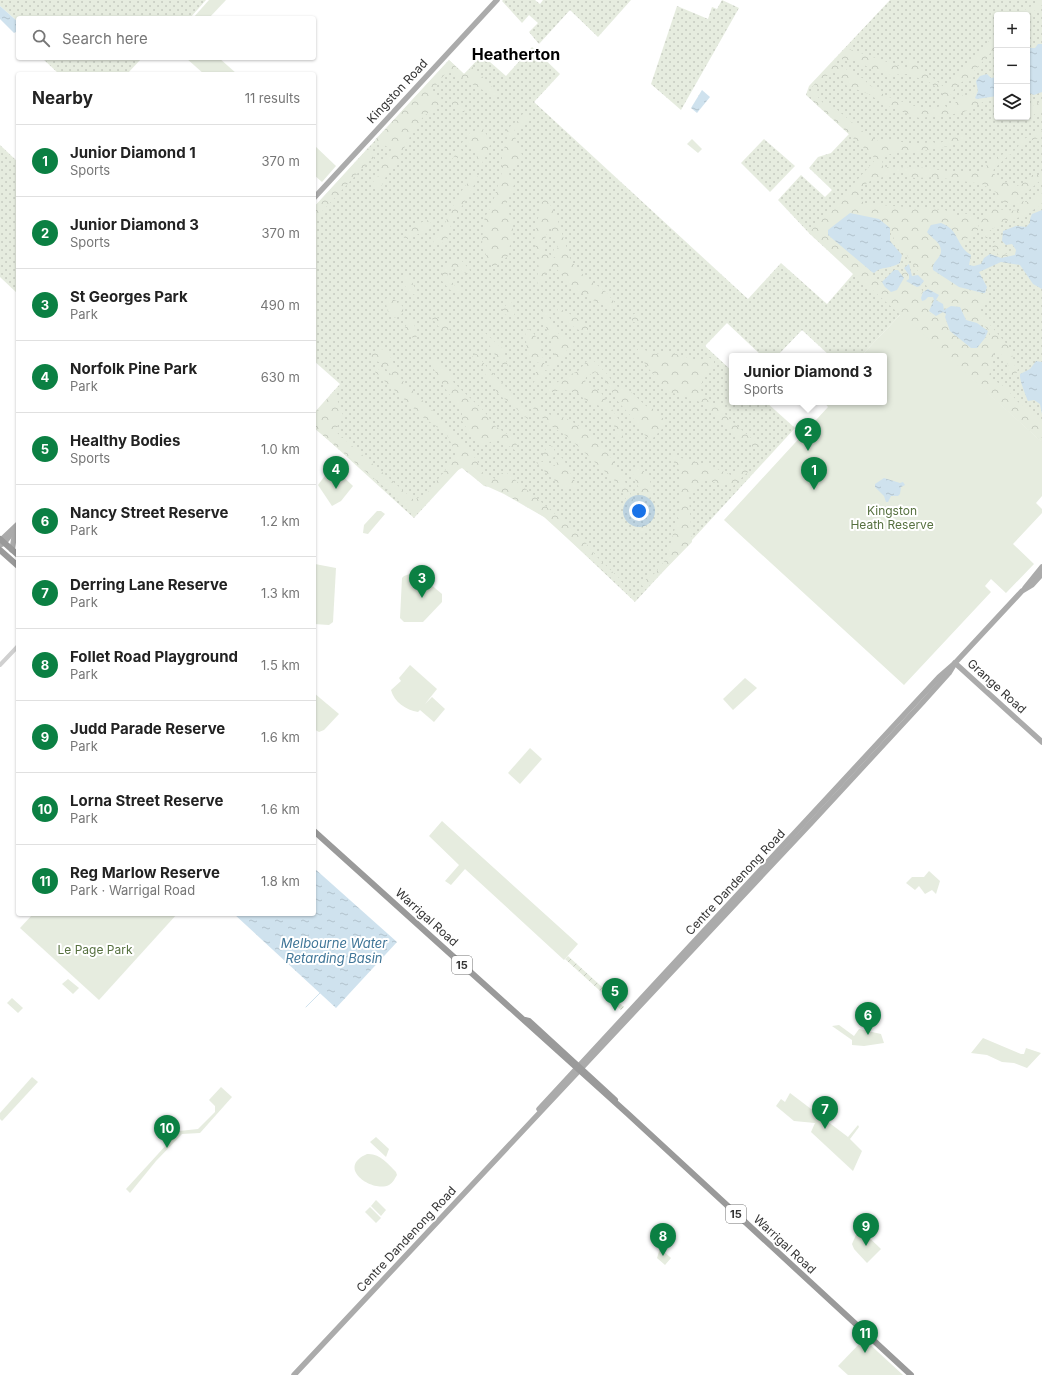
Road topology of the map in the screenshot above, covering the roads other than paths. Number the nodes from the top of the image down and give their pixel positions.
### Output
1 (496, 0) edge
2 (316, 196) edge
3 (16, 528) edge
4 (16, 528) edge
5 (0, 532) edge
6 (16, 532) edge
7 (7, 533) junction
8 (1, 541) edge
9 (0, 550) edge
10 (12, 550) junction
11 (16, 553) edge
12 (16, 564) edge
13 (1042, 567) edge
14 (1042, 574) edge
15 (1025, 588) junction
16 (16, 648) edge
17 (954, 663) junction
18 (0, 665) edge
19 (1042, 742) edge
20 (316, 834) edge
21 (579, 1068) junction
22 (294, 1375) edge
23 (911, 1375) edge

1 - 2 main road, Kingston Road
3 - 7 main road
4 - 8 main road
5 - 7 main road
6 - 10 main road
7 - 8 main road
8 - 10 highway
9 - 12 highway
10 - 11 highway
13 - 15 main road, Centre Dandenong Road
14 - 15 main road, Centre Dandenong Road
15 - 17 main road, Centre Dandenong Road
16 - 18 street
17 - 19 main road, Grange Road
17 - 21 main road, Centre Dandenong Road
20 - 21 highway, Warrigal Road / 15
21 - 22 main road, Centre Dandenong Road
21 - 23 highway, Warrigal Road / 15

